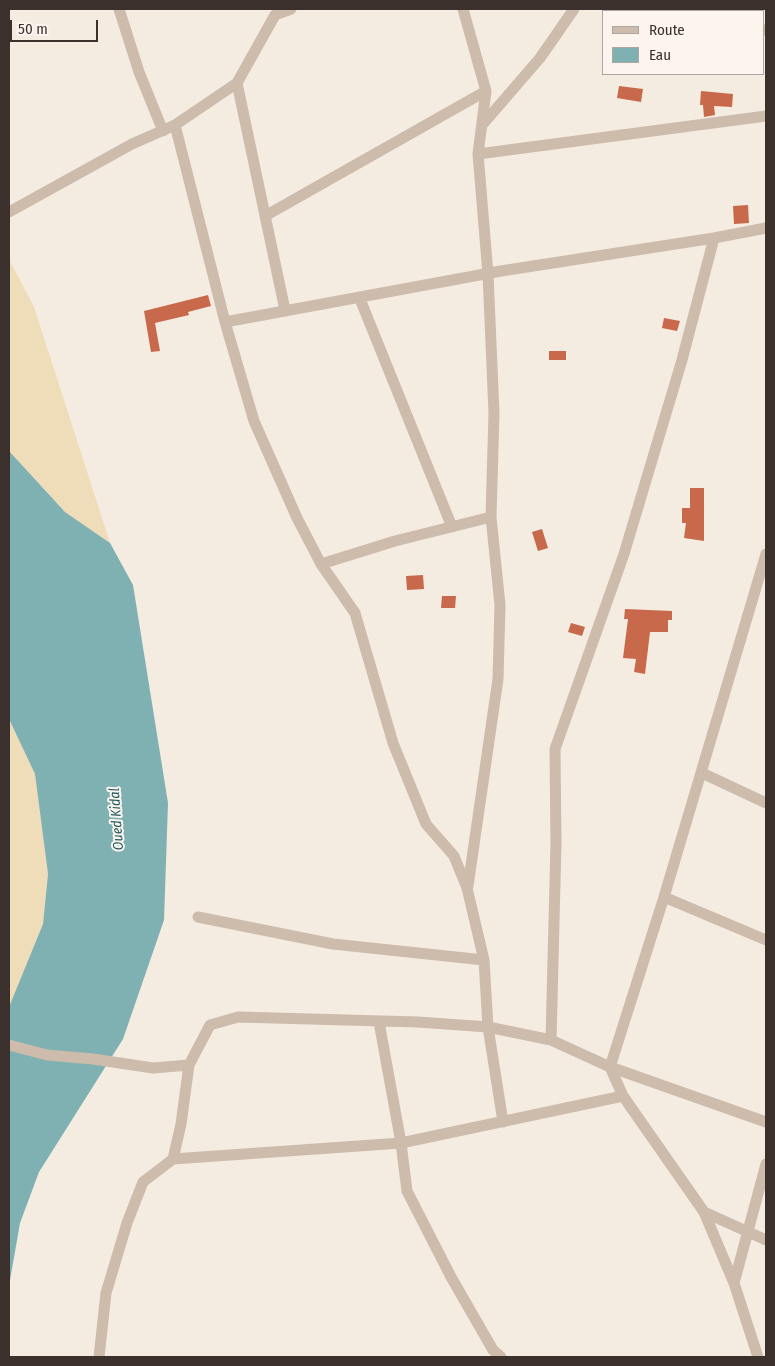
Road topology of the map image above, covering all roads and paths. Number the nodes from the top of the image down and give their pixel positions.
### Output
1 (119, 9) edge
2 (290, 9) edge
3 (463, 9) edge
4 (574, 9) edge
5 (237, 83) junction
6 (486, 91) junction
7 (766, 116) edge
8 (483, 124) junction
9 (175, 125) junction
10 (163, 131) junction
11 (478, 154) junction
12 (9, 212) edge
13 (265, 216) junction
14 (766, 228) edge
15 (714, 238) junction
16 (488, 274) junction
17 (360, 298) junction
18 (285, 310) junction
19 (225, 322) junction
20 (491, 517) junction
21 (452, 527) junction
22 (766, 554) edge
23 (321, 564) junction
24 (702, 773) junction
25 (766, 803) edge
26 (467, 888) junction
27 (664, 897) junction
28 (198, 917) dead end
29 (766, 940) edge
30 (484, 960) junction
31 (379, 1022) junction
32 (488, 1027) junction
33 (551, 1040) junction
34 (9, 1045) edge
35 (189, 1065) junction
36 (610, 1067) junction
37 (623, 1096) junction
38 (504, 1122) junction
39 (766, 1122) edge
40 (401, 1143) junction
41 (173, 1159) junction
42 (766, 1164) edge
43 (704, 1212) junction
44 (748, 1233) junction
45 (766, 1240) edge
46 (734, 1283) junction
47 (99, 1357) edge
48 (501, 1357) edge
49 (758, 1357) edge

1 - 10 street
2 - 5 street
3 - 6 street
4 - 8 street
5 - 9 street
5 - 13 street
6 - 8 street
6 - 13 street
7 - 11 street
8 - 11 street
9 - 10 street
9 - 19 street
10 - 12 street
11 - 16 street
13 - 18 street
14 - 15 street
15 - 16 street
15 - 33 street
16 - 17 street
16 - 20 street
17 - 18 street
17 - 21 street
18 - 19 street
19 - 23 street
20 - 21 street
20 - 26 street
21 - 23 street
22 - 24 street
23 - 26 street
24 - 25 street
24 - 27 street
26 - 30 street
27 - 29 street
27 - 36 street
28 - 30 street
30 - 32 street
31 - 32 street
31 - 35 street
31 - 40 street
32 - 33 street
32 - 38 street
33 - 36 street
34 - 35 street
35 - 41 street
36 - 37 street
36 - 39 street
37 - 38 street
37 - 43 street
38 - 40 street
40 - 41 street
40 - 48 street
41 - 47 street
42 - 44 street
43 - 44 street
43 - 46 street
44 - 45 street
44 - 46 street
46 - 49 street

